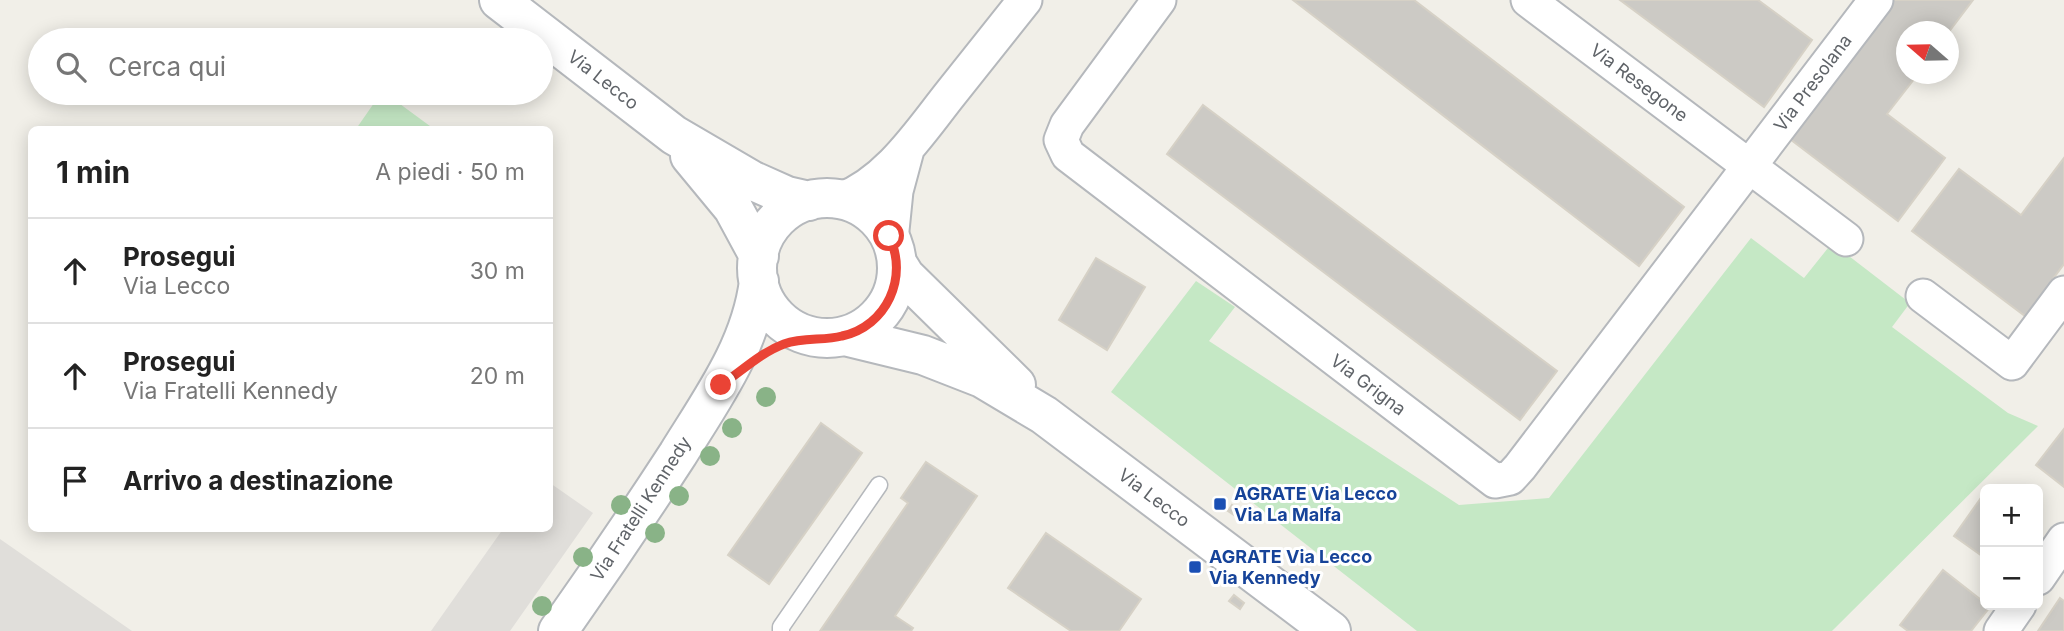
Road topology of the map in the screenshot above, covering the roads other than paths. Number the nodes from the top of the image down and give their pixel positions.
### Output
1 (499, 0) edge
2 (1025, 0) edge
3 (1160, 0) edge
4 (1528, 0) edge
5 (1876, 0) edge
6 (535, 28) edge
7 (553, 42) edge
8 (674, 135) junction
9 (909, 147) junction
10 (1749, 167) junction
11 (824, 201) junction
12 (1846, 239) dead end
13 (894, 252) junction
14 (759, 268) junction
15 (2064, 293) edge
16 (1923, 296) dead end
17 (832, 336) junction
18 (721, 385) junction
19 (1044, 415) junction
20 (879, 485) dead end
21 (2064, 540) edge
22 (2043, 571) edge
23 (2016, 610) edge
24 (558, 631) edge
25 (781, 631) edge
26 (1331, 631) edge
27 (2001, 631) edge

1 - 6 street, Via Lecco
2 - 9 street
3 - 10 street, Via Grigna
4 - 10 street, Via Resegone
5 - 10 street, Via Presolana
7 - 8 street, Via Lecco
8 - 11 street, Via Lecco
8 - 14 street, Via Lecco
9 - 11 street
9 - 13 street
10 - 12 street, Via Resegone
11 - 13 street, Via Lecco
11 - 14 street
13 - 17 street
13 - 19 street, Via Lecco
14 - 17 street, Via Lecco
14 - 18 street, Via Fratelli Kennedy
15 - 16 street
17 - 18 street, Via Fratelli Kennedy
17 - 19 street, Via Lecco
18 - 24 street, Via Fratelli Kennedy
19 - 26 street, Via Lecco
20 - 25 lane
21 - 22 street
23 - 27 street

